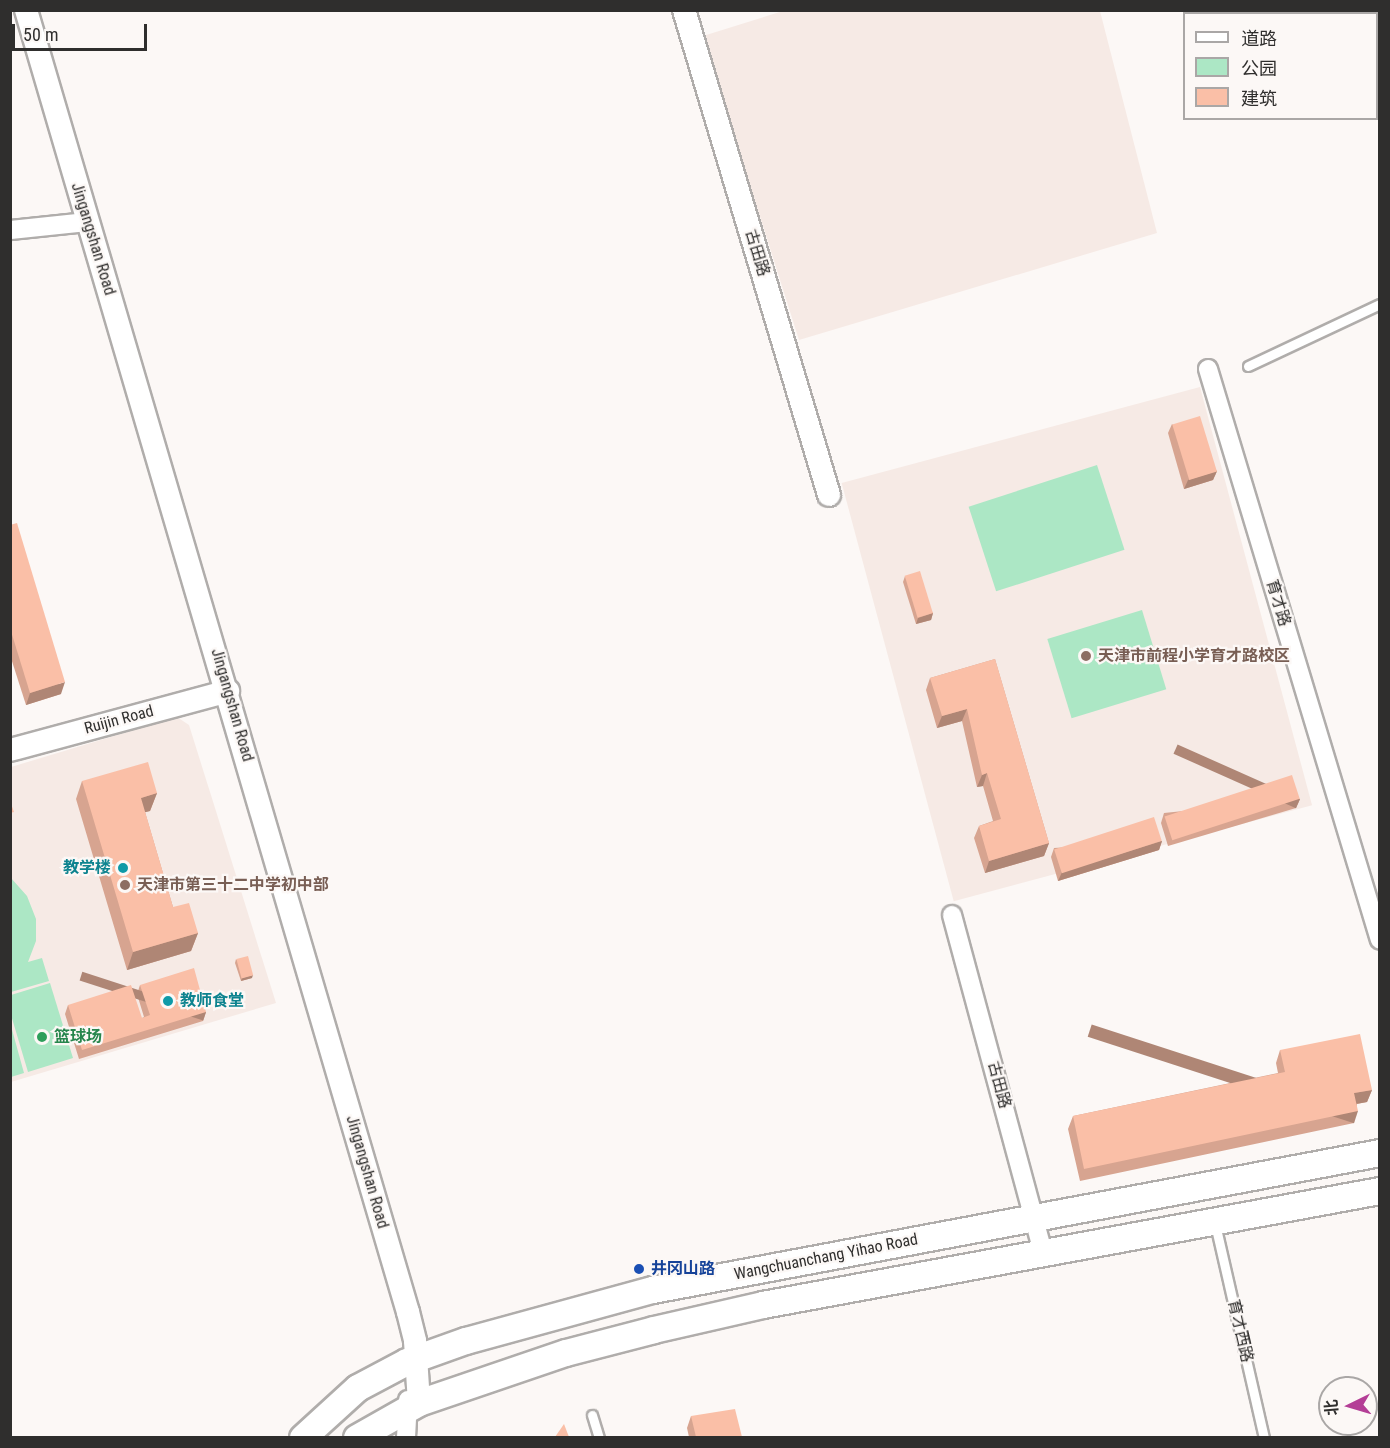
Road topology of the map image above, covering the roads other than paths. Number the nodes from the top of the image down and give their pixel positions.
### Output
1 (17, 10) edge
2 (26, 10) edge
3 (684, 10) edge
4 (84, 222) junction
5 (10, 230) edge
6 (1380, 304) edge
7 (1248, 366) dead end
8 (1208, 369) dead end
9 (829, 495) dead end
10 (223, 692) junction
11 (10, 750) edge
12 (952, 915) dead end
13 (1380, 940) edge
14 (1380, 1153) edge
15 (1380, 1191) edge
16 (1035, 1218) junction
17 (1215, 1224) junction
18 (1044, 1256) junction
19 (412, 1360) junction
20 (486, 1381) dead end
21 (414, 1406) junction
22 (592, 1415) dead end
23 (303, 1437) edge
24 (358, 1437) edge
25 (406, 1437) edge
26 (416, 1437) edge
27 (599, 1437) edge
28 (1264, 1437) edge

1 - 4 street, Jingangshan Road
2 - 4 street, Jingangshan Road
3 - 9 street, 古田路
4 - 5 street
4 - 10 street, Jingangshan Road
6 - 7 lane
8 - 13 street, 育才路
10 - 11 street, Ruijin Road
10 - 19 street, Jingangshan Road
12 - 16 street, 古田路
14 - 16 main road, Wangchuanchang Yihao Road
15 - 17 main road
16 - 18 street, 古田路
16 - 19 main road, Wangchuanchang Yihao Road
17 - 18 main road
17 - 28 lane, 育才西路
18 - 21 main road
19 - 21 street, Jingangshan Road
19 - 23 main road, Wangchuanchang Yihao Road
20 - 21 main road
21 - 24 main road
21 - 25 street
21 - 26 street
22 - 27 lane

